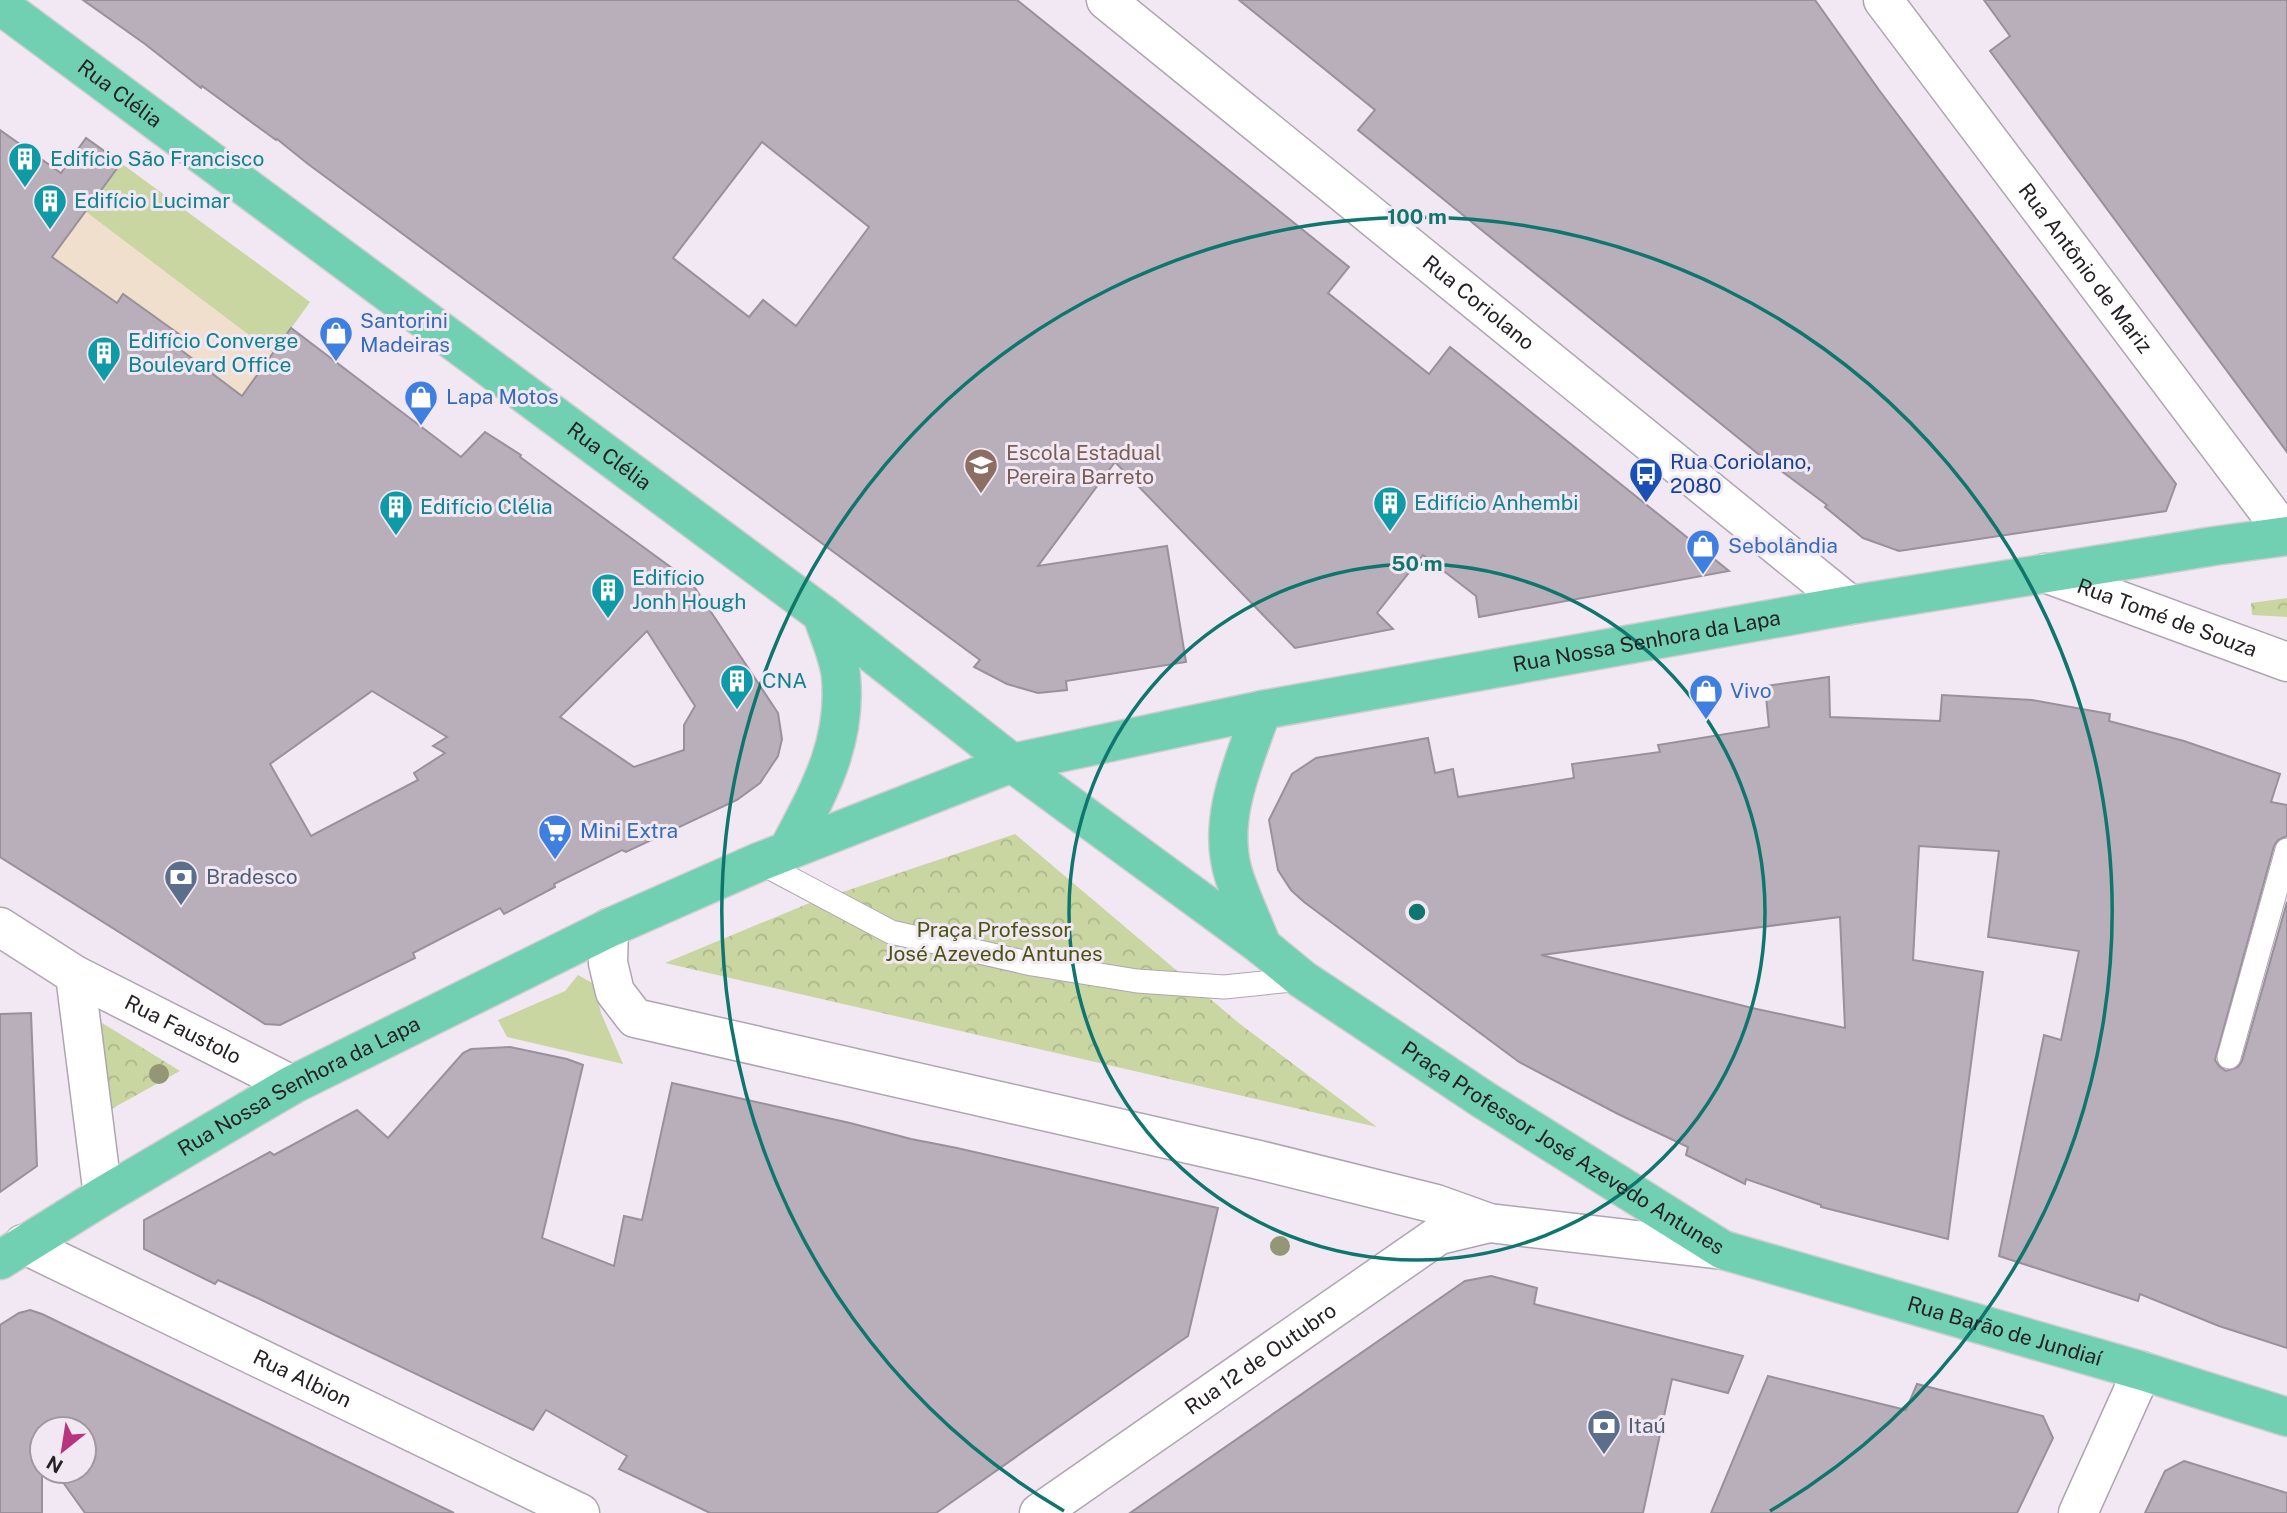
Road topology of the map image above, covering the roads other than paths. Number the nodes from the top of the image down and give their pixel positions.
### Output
1 (1106, 0) edge
2 (1883, 0) edge
3 (0, 5) edge
4 (2287, 536) edge
5 (2045, 573) junction
6 (1850, 605) junction
7 (822, 614) junction
8 (2287, 662) edge
9 (1262, 710) junction
10 (1012, 763) junction
11 (2287, 849) edge
12 (774, 856) junction
13 (0, 927) edge
14 (609, 928) junction
15 (1262, 946) junction
16 (75, 975) junction
17 (1302, 979) junction
18 (2229, 1058) dead end
19 (292, 1084) junction
20 (103, 1196) junction
21 (1489, 1223) junction
22 (1723, 1250) junction
23 (12, 1252) edge
24 (2143, 1371) junction
25 (2287, 1417) edge
26 (580, 1513) edge
27 (1038, 1513) edge
28 (2078, 1513) edge

1 - 6 street, Rua Coriolano
2 - 4 street, Rua Antônio de Mariz
3 - 7 main road, Rua Clélia
4 - 5 main road, Rua Nossa Senhora da Lapa
5 - 6 main road, Rua Nossa Senhora da Lapa
5 - 8 street, Rua Tomé de Souza
6 - 9 main road, Rua Nossa Senhora da Lapa
7 - 10 main road, Rua Clélia
7 - 12 main road
9 - 10 main road, Rua Nossa Senhora da Lapa
9 - 15 main road
10 - 12 main road
10 - 15 main road, Praça Professor José Azevedo Antunes
11 - 18 lane
12 - 14 main road
12 - 17 lane
13 - 16 street, Rua Faustolo
14 - 19 main road, Rua Nossa Senhora da Lapa
14 - 21 street, Praça Professor José Azevedo Antunes
15 - 17 main road, Praça Professor José Azevedo Antunes
16 - 19 street, Rua Faustolo
16 - 20 street
17 - 22 main road, Praça Professor José Azevedo Antunes
19 - 20 main road, Rua Nossa Senhora da Lapa
20 - 23 main road, Rua Nossa Senhora da Lapa
21 - 22 street, Praça Professor José Azevedo Antunes
21 - 27 street, Rua 12 de Outubro
22 - 24 main road, Rua Barão de Jundiaí
23 - 26 street, Rua Albion
24 - 25 main road, Rua Barão de Jundiaí
24 - 28 street

